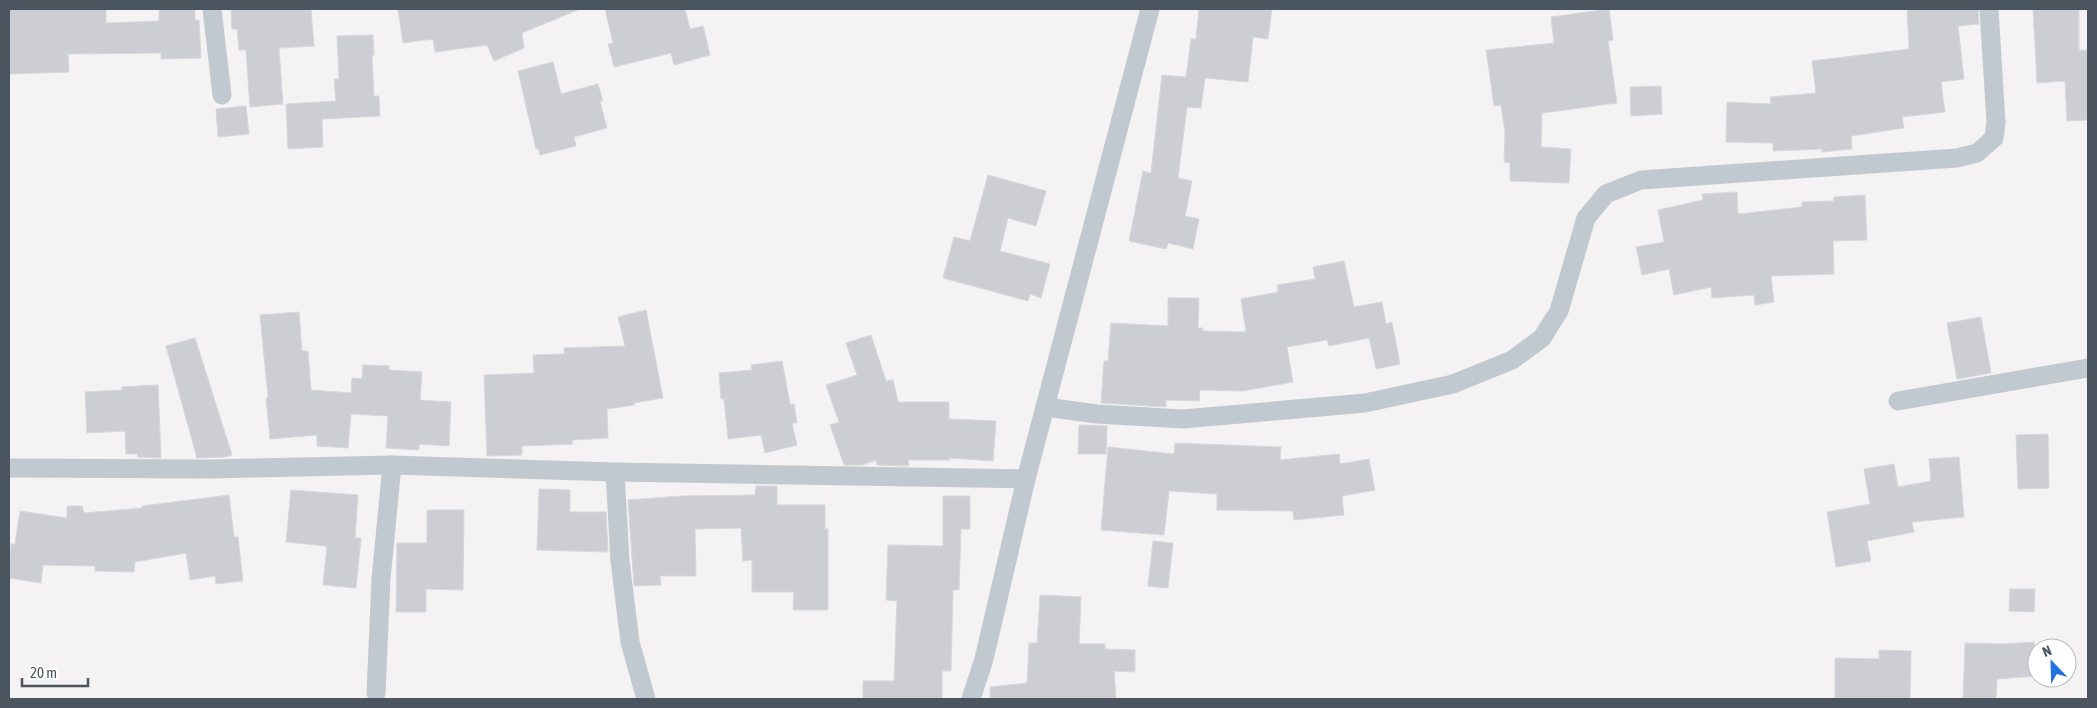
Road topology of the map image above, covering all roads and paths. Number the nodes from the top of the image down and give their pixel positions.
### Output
1 (212, 9) edge
2 (1150, 9) edge
3 (1989, 9) edge
4 (222, 95) dead end
5 (2088, 368) edge
6 (1898, 401) dead end
7 (1045, 407) junction
8 (392, 465) junction
9 (9, 468) edge
10 (615, 472) junction
11 (1026, 479) junction
12 (376, 693) dead end
13 (646, 699) edge
14 (971, 699) edge

1 - 4 street
2 - 7 street
3 - 7 street
5 - 6 street
7 - 11 street
8 - 9 street
8 - 10 street
8 - 12 street
10 - 11 street
10 - 13 street
11 - 14 street

